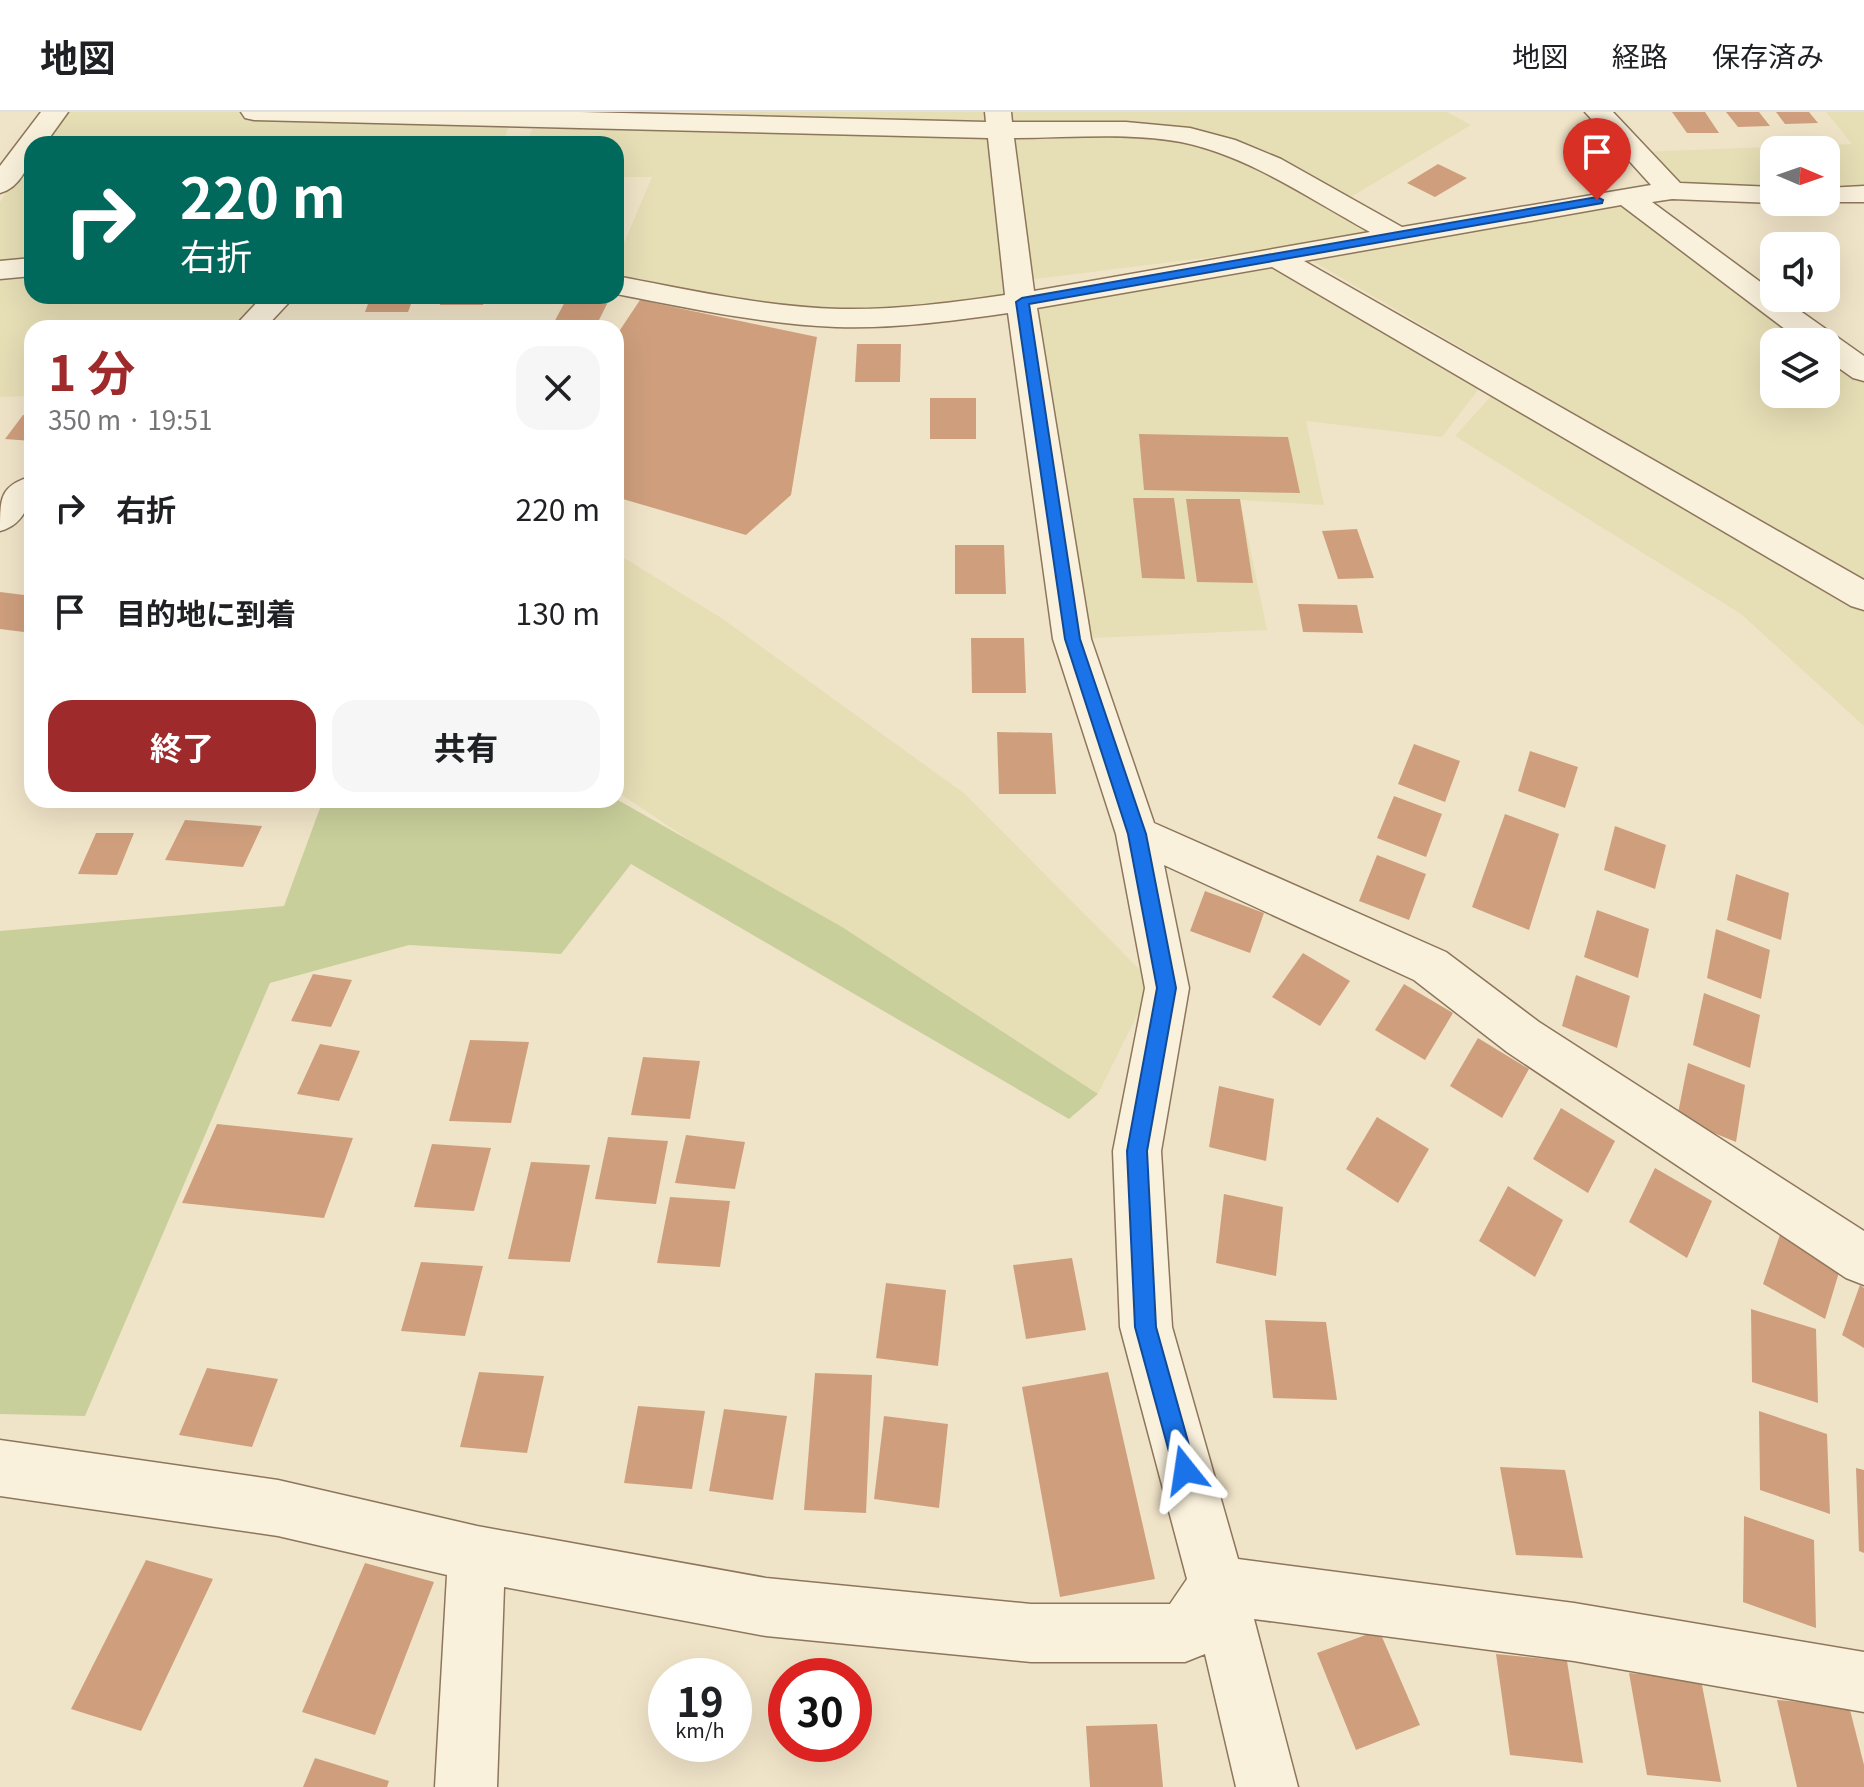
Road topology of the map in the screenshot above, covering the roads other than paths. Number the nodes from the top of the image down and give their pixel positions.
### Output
1 (55, 112) edge
2 (254, 112) edge
3 (1598, 112) edge
4 (998, 121) edge
5 (521, 125) edge
6 (37, 136) edge
7 (24, 153) edge
8 (0, 185) edge
9 (1672, 191) junction
10 (1760, 194) edge
11 (1864, 194) edge
12 (1840, 195) edge
13 (1626, 196) junction
14 (1394, 234) junction
15 (1274, 256) junction
16 (24, 268) edge
17 (0, 270) edge
18 (624, 287) edge
19 (1022, 302) junction
20 (272, 304) edge
21 (256, 320) edge
22 (1804, 328) edge
23 (1840, 354) edge
24 (1864, 371) edge
25 (24, 490) edge
26 (0, 519) edge
27 (1864, 597) edge
28 (1137, 834) junction
29 (1864, 1260) edge
30 (0, 1468) edge
31 (477, 1554) junction
32 (1217, 1585) junction
33 (1864, 1682) edge
34 (466, 1787) edge
35 (1267, 1787) edge

1 - 6 street
2 - 5 street
3 - 9 street
4 - 5 street
4 - 14 street
4 - 19 street
7 - 8 street
9 - 10 street
9 - 13 street
11 - 12 street
13 - 14 street
13 - 22 street
14 - 15 street
15 - 19 street
15 - 27 street
16 - 17 street
18 - 19 street
19 - 28 street
20 - 21 street
23 - 24 street
25 - 26 street
28 - 29 street
28 - 32 street
30 - 31 street
31 - 32 street
31 - 34 street
32 - 33 street
32 - 35 street

